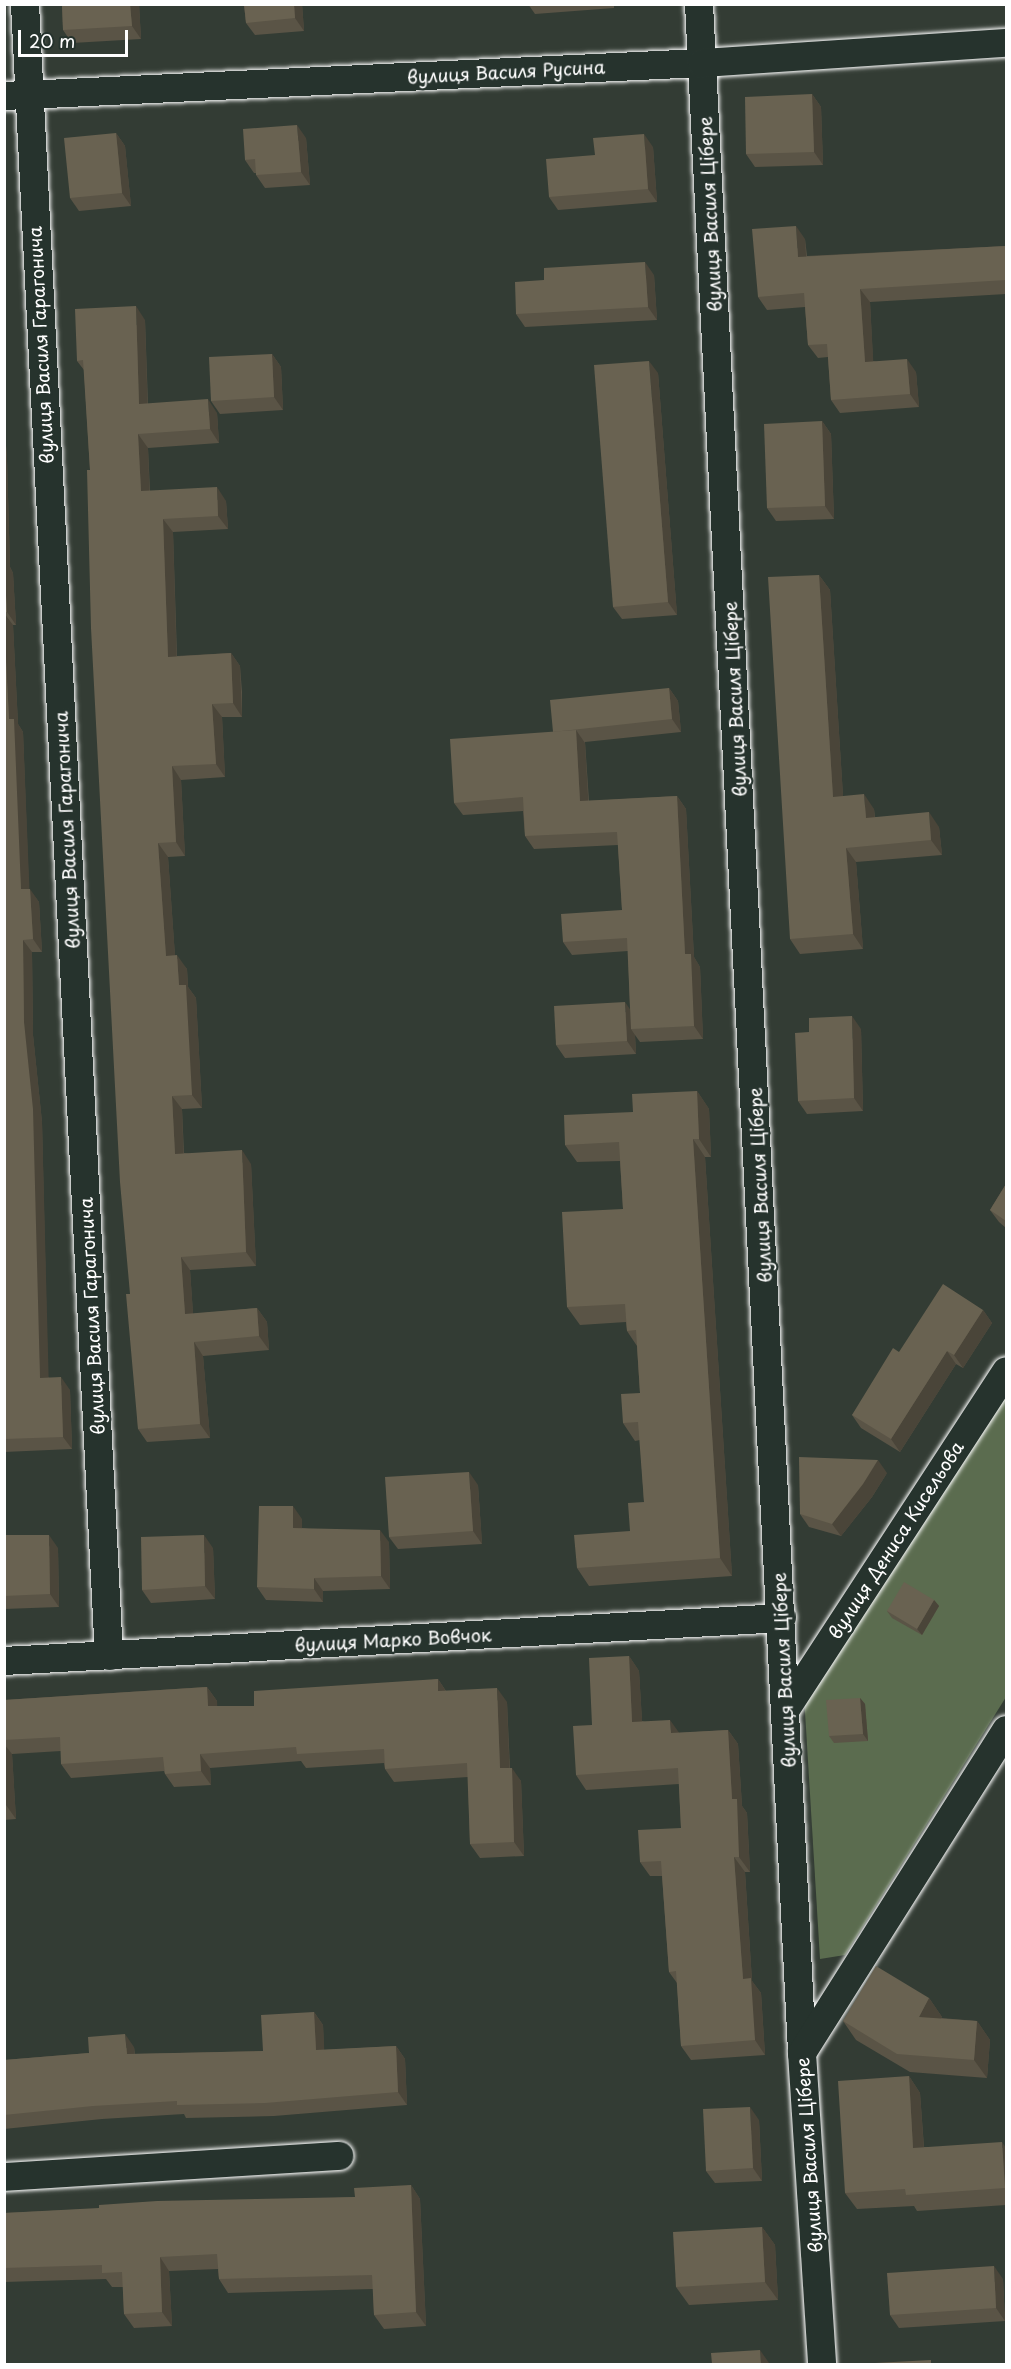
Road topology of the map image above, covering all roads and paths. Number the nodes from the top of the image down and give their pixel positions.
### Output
1 (25, 4) edge
2 (699, 4) edge
3 (1006, 43) edge
4 (702, 63) junction
5 (16, 95) edge
6 (1006, 1371) edge
7 (782, 1618) junction
8 (110, 1656) junction
9 (4, 1661) edge
10 (786, 1709) junction
11 (1006, 1730) edge
12 (802, 2053) junction
13 (339, 2157) dead end
14 (4, 2177) edge
15 (822, 2364) edge

1 - 5 street, вулиця Василя Гарагонича
2 - 4 street, вулиця Василя Цібере
3 - 4 street, вулиця Василя Русина
4 - 5 street, вулиця Василя Русина
4 - 7 street, вулиця Василя Цібере
5 - 8 street, вулиця Василя Гарагонича
6 - 10 street, вулиця Дениса Кисельова
7 - 8 street, вулиця Марко Вовчок
7 - 10 street, вулиця Василя Цібере
8 - 9 street, вулиця Марко Вовчок
10 - 12 street, вулиця Василя Цібере
11 - 12 street
12 - 15 street, вулиця Василя Цібере
13 - 14 street

